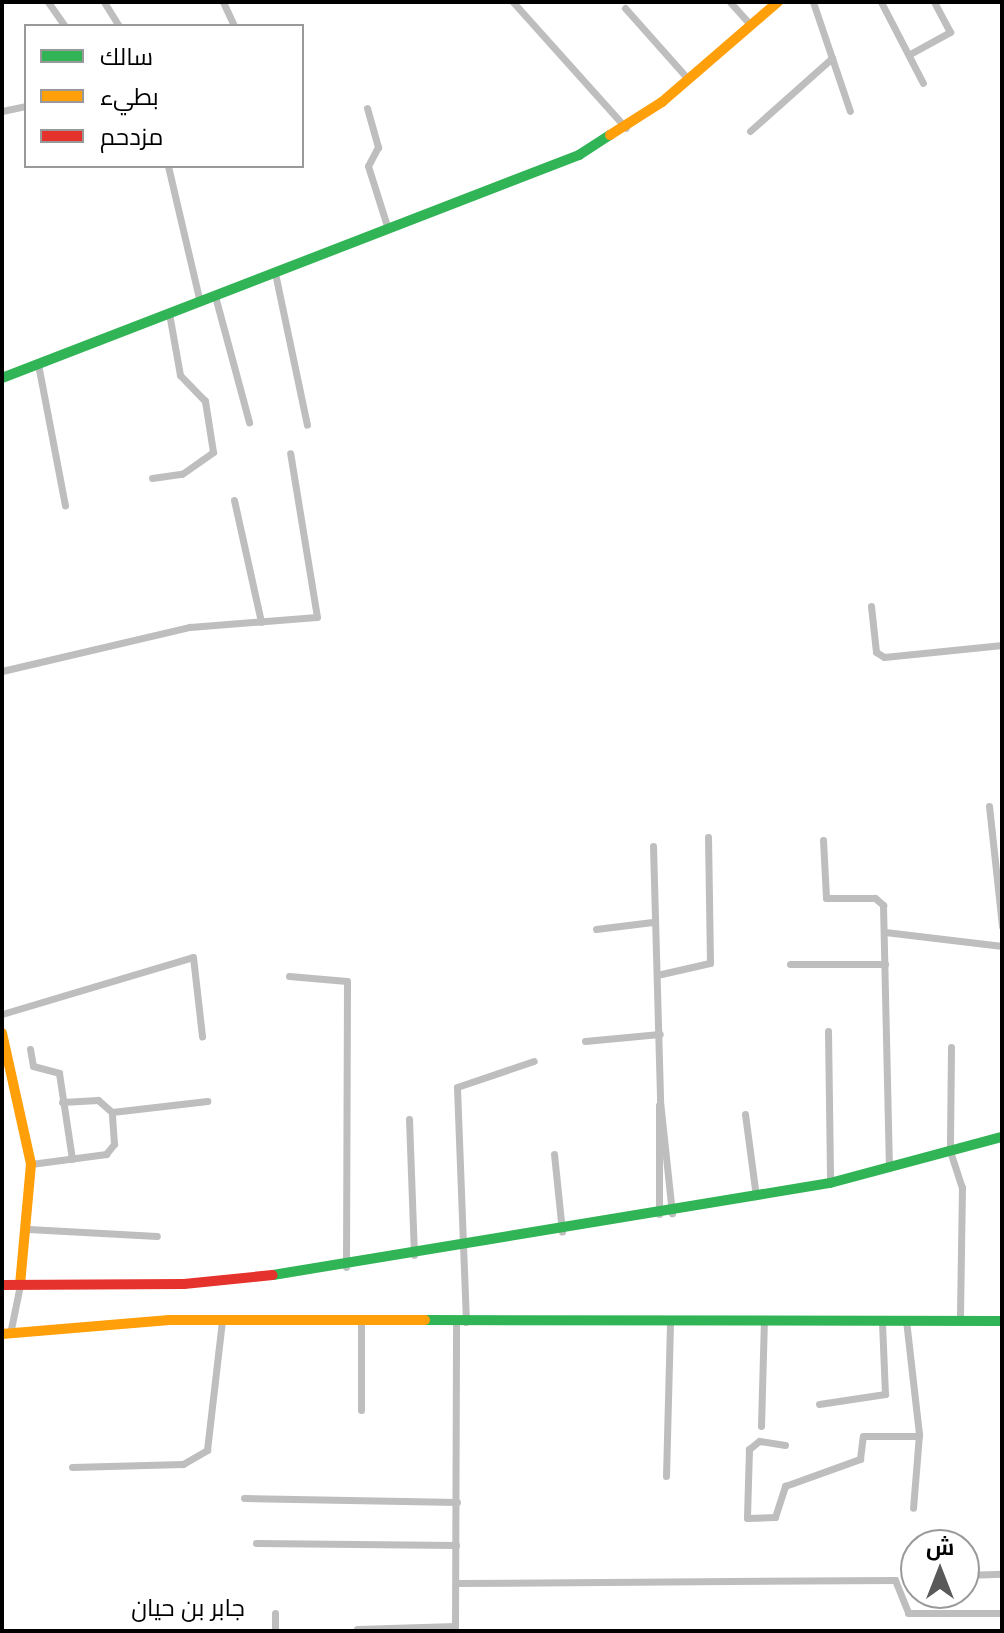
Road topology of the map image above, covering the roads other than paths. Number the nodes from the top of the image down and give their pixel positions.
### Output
1 (48, 2) edge
2 (104, 2) edge
3 (223, 2) edge
4 (513, 2) edge
5 (730, 2) edge
6 (778, 2) edge
7 (813, 2) edge
8 (881, 2) edge
9 (934, 2) edge
10 (625, 8) dead end
11 (64, 24) edge
12 (118, 24) edge
13 (233, 24) edge
14 (751, 25) junction
15 (910, 54) junction
16 (832, 58) junction
17 (689, 80) junction
18 (923, 83) dead end
19 (24, 106) edge
20 (367, 108) dead end
21 (2, 111) edge
22 (850, 111) dead end
23 (626, 128) junction
24 (750, 131) dead end
25 (168, 168) edge
26 (388, 229) junction
27 (275, 273) junction
28 (215, 296) junction
29 (200, 302) junction
30 (169, 313) junction
31 (38, 364) junction
32 (2, 378) edge
33 (249, 422) dead end
34 (307, 425) dead end
35 (290, 453) dead end
36 (152, 478) dead end
37 (234, 500) dead end
38 (65, 505) dead end
39 (871, 606) dead end
40 (261, 622) junction
41 (1002, 645) edge
42 (2, 671) edge
43 (989, 806) dead end
44 (708, 837) dead end
45 (823, 840) dead end
46 (653, 846) dead end
47 (653, 922) junction
48 (1002, 926) edge
49 (596, 929) dead end
50 (885, 932) junction
51 (1002, 946) edge
52 (790, 964) dead end
53 (885, 964) junction
54 (657, 975) junction
55 (289, 976) dead end
56 (2, 1014) edge
57 (828, 1031) dead end
58 (660, 1034) junction
59 (202, 1036) dead end
60 (3, 1038) edge
61 (585, 1041) dead end
62 (951, 1047) dead end
63 (30, 1049) dead end
64 (534, 1061) dead end
65 (207, 1101) dead end
66 (660, 1101) junction
67 (62, 1102) junction
68 (112, 1112) junction
69 (745, 1114) dead end
70 (409, 1119) dead end
71 (1002, 1137) edge
72 (950, 1151) junction
73 (554, 1154) dead end
74 (72, 1159) junction
75 (31, 1164) junction
76 (889, 1168) junction
77 (830, 1183) junction
78 (756, 1196) junction
79 (672, 1213) junction
80 (659, 1214) junction
81 (28, 1229) junction
82 (562, 1232) junction
83 (157, 1236) dead end
84 (466, 1248) junction
85 (414, 1255) junction
86 (346, 1267) junction
87 (2, 1285) edge
88 (20, 1285) junction
89 (906, 1320) junction
90 (960, 1320) junction
91 (222, 1321) junction
92 (361, 1321) junction
93 (670, 1321) junction
94 (764, 1321) junction
95 (882, 1321) junction
96 (1002, 1321) edge
97 (461, 1322) junction
98 (6, 1334) edge
99 (819, 1404) dead end
100 (361, 1410) dead end
101 (761, 1426) dead end
102 (919, 1436) junction
103 (785, 1445) dead end
104 (72, 1467) dead end
105 (666, 1476) dead end
106 (244, 1498) dead end
107 (457, 1502) junction
108 (913, 1508) dead end
109 (256, 1543) dead end
110 (456, 1545) junction
111 (1002, 1574) edge
112 (980, 1575) edge
113 (456, 1583) junction
114 (275, 1613) dead end
115 (1002, 1613) edge
116 (357, 1629) edge
117 (455, 1629) edge
118 (275, 1631) edge

1 - 11 street
2 - 12 street
3 - 13 street
4 - 23 street
5 - 14 street
6 - 14 main road
7 - 16 street
8 - 15 street
9 - 15 street
10 - 17 street
14 - 17 main road
15 - 18 street
16 - 22 street
16 - 24 street
17 - 23 main road
19 - 21 street
20 - 26 street
23 - 26 main road
25 - 29 street
26 - 27 main road
27 - 28 main road
27 - 34 street
28 - 29 main road
28 - 33 street
29 - 30 main road
30 - 31 main road
30 - 36 street
31 - 32 main road
31 - 38 street
35 - 40 street
37 - 40 street
39 - 41 street
40 - 42 street
43 - 48 street
44 - 54 street
45 - 50 street
46 - 47 street
47 - 49 street
47 - 54 street
50 - 51 street
50 - 53 street
52 - 53 street
53 - 76 street
54 - 58 street
55 - 86 street
56 - 59 street
57 - 77 street
58 - 61 street
58 - 66 street
60 - 75 main road
62 - 72 street
63 - 67 street
64 - 84 street
65 - 68 street
66 - 79 street
66 - 80 street
67 - 68 street
67 - 74 street
68 - 74 street
69 - 78 street
70 - 85 street
71 - 72 main road
72 - 76 main road
72 - 90 street
73 - 82 street
74 - 75 street
75 - 81 main road
76 - 77 main road
77 - 78 main road
78 - 79 main road
79 - 80 main road
80 - 82 main road
81 - 83 street
81 - 88 main road
82 - 84 main road
84 - 85 main road
84 - 97 street
85 - 86 main road
86 - 88 main road
87 - 88 main road
88 - 98 street
89 - 90 main road
89 - 95 main road
89 - 102 street
90 - 96 main road
91 - 92 main road
91 - 98 main road
91 - 104 street
92 - 97 main road
92 - 100 street
93 - 94 main road
93 - 97 main road
93 - 105 street
94 - 95 main road
94 - 101 street
95 - 99 street
97 - 107 street
102 - 103 street
102 - 108 street
106 - 107 street
107 - 110 street
109 - 110 street
110 - 113 street
111 - 112 street
113 - 115 street
113 - 117 street
114 - 118 street
116 - 117 street

